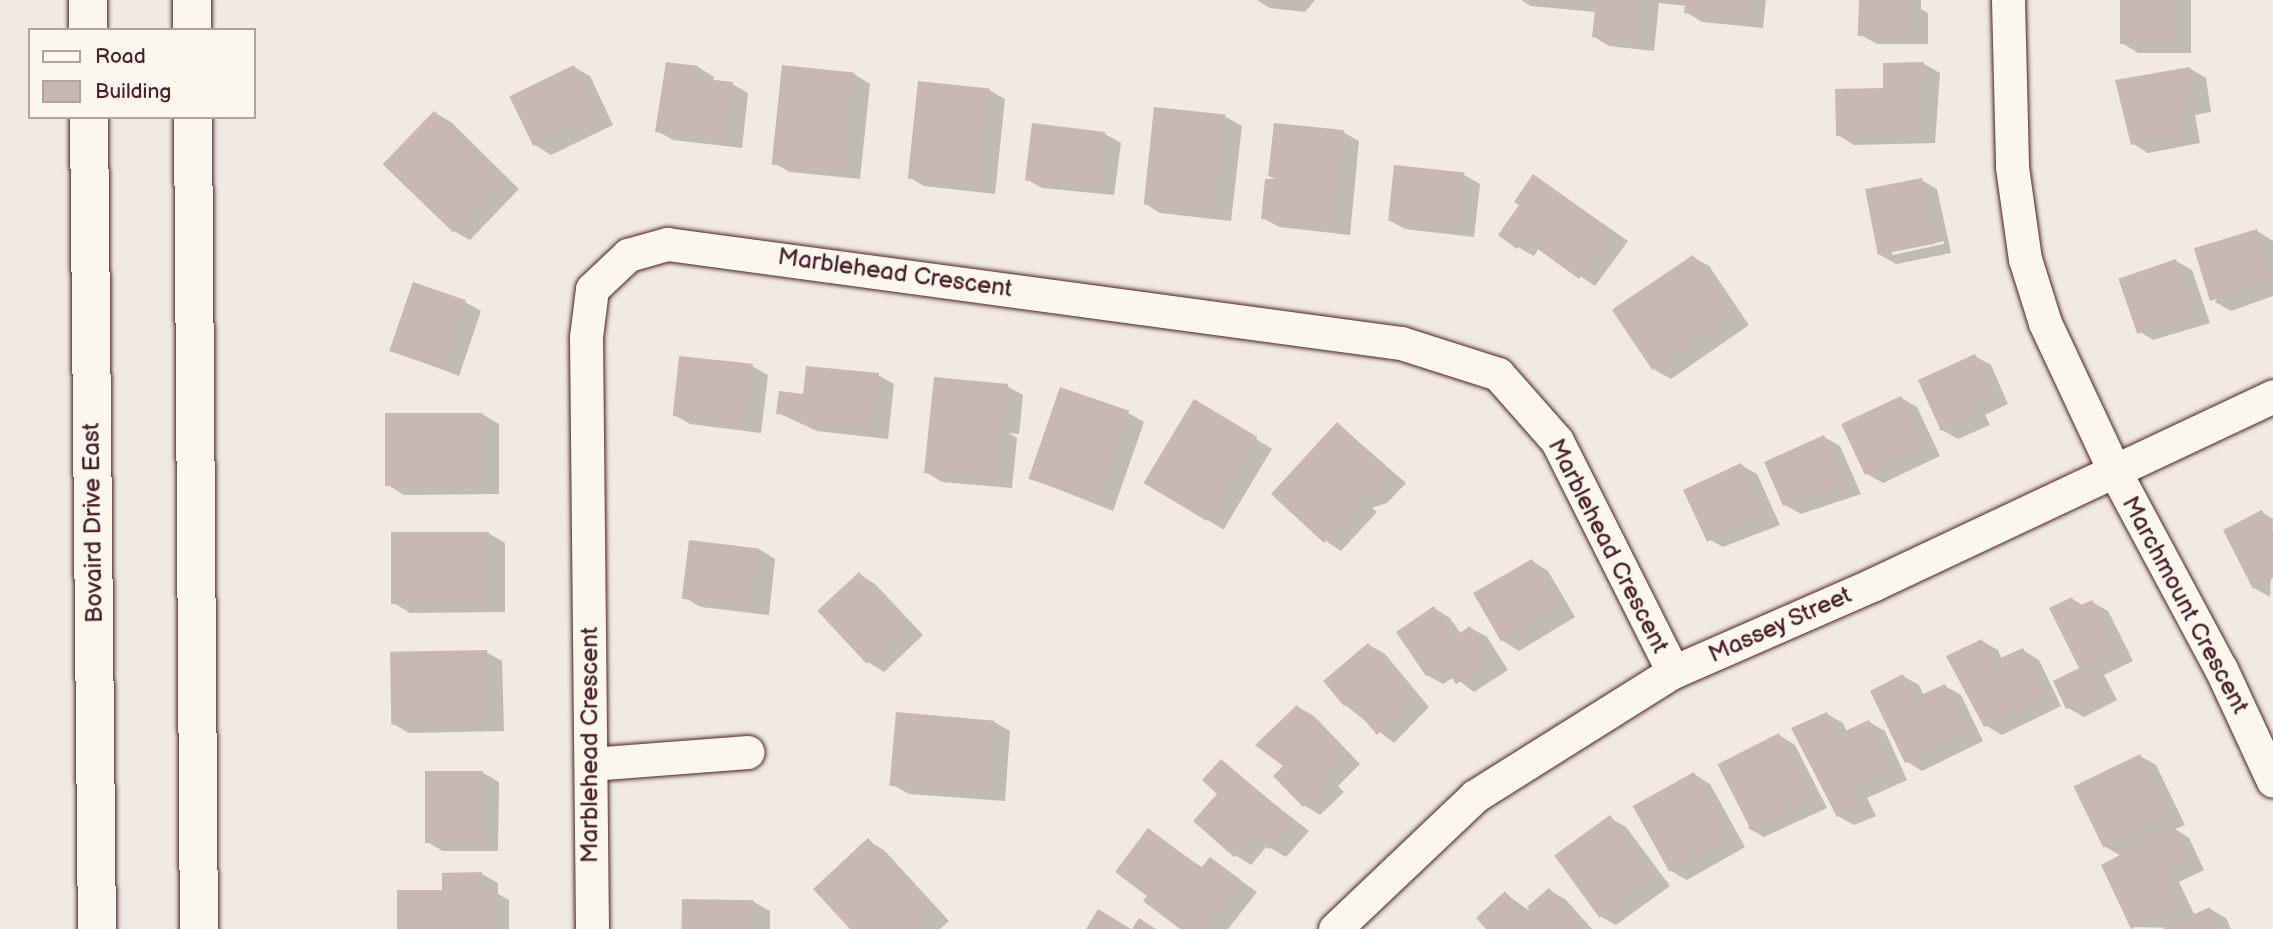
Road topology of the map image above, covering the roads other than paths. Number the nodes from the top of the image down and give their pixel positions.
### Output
1 (88, 0) edge
2 (192, 0) edge
3 (2008, 0) edge
4 (88, 28) edge
5 (192, 28) edge
6 (89, 119) edge
7 (193, 119) edge
8 (2273, 396) edge
9 (2113, 468) junction
10 (1672, 672) junction
11 (748, 752) dead end
12 (591, 764) junction
13 (2273, 781) edge
14 (97, 929) edge
15 (199, 929) edge
16 (592, 929) edge
17 (1335, 929) edge

1 - 4 main road
2 - 5 main road
3 - 9 street, Marchmount Crescent
6 - 14 main road, Bovaird Drive East
7 - 15 main road
8 - 9 street, Massey Street
9 - 10 street, Massey Street
9 - 13 street, Marchmount Crescent
10 - 12 street, Marblehead Crescent
10 - 17 street, Massey Street
11 - 12 street
12 - 16 street, Marblehead Crescent

